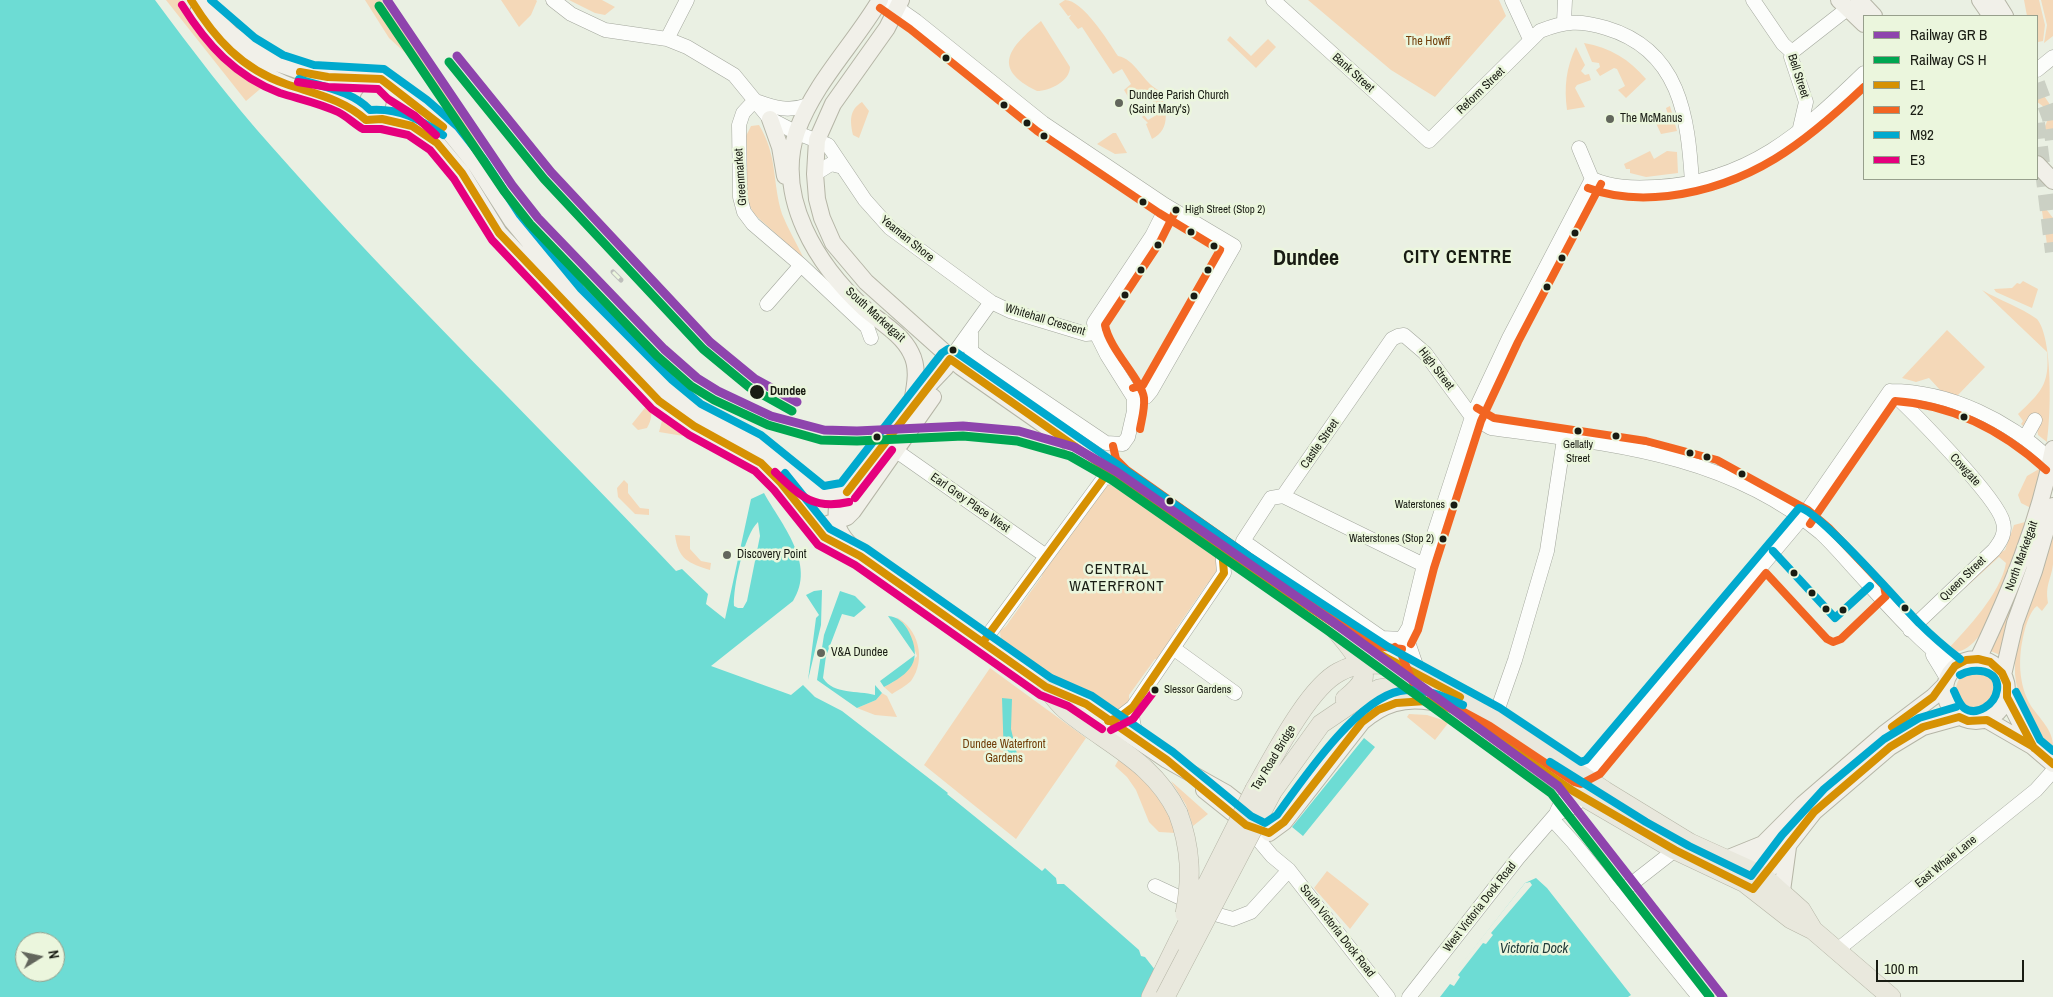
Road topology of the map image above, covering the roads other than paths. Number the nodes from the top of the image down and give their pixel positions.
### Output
1 (191, 0) edge
2 (197, 0) edge
3 (553, 0) edge
4 (687, 0) edge
5 (880, 0) edge
6 (1512, 0) edge
7 (1566, 0) edge
8 (1753, 0) edge
9 (1980, 0) edge
10 (1996, 0) edge
11 (895, 2) edge
12 (1274, 2) edge
13 (1849, 2) edge
14 (1872, 15) edge
15 (1990, 15) edge
16 (2004, 15) edge
17 (916, 21) junction
18 (1564, 22) junction
19 (1863, 23) edge
20 (886, 28) junction
21 (667, 39) junction
22 (1530, 39) junction
23 (1792, 52) junction
24 (2053, 56) edge
25 (2038, 69) edge
26 (1863, 74) edge
27 (368, 78) junction
28 (394, 91) junction
29 (755, 100) junction
30 (1806, 102) junction
31 (808, 105) junction
32 (355, 109) junction
33 (1818, 117) junction
34 (770, 119) junction
35 (382, 120) junction
36 (797, 133) junction
37 (1799, 133) junction
38 (817, 140) junction
39 (1430, 141) joint
40 (1579, 148) dead end
41 (2038, 165) edge
42 (843, 167) junction
43 (815, 174) junction
44 (1592, 179) junction
45 (2053, 180) edge
46 (1692, 183) junction
47 (796, 206) junction
48 (1167, 206) junction
49 (801, 265) junction
50 (991, 302) junction
51 (768, 304) dead end
52 (971, 333) junction
53 (1096, 333) junction
54 (871, 338) dead end
55 (1392, 339) joint
56 (948, 363) junction
57 (1890, 391) junction
58 (1928, 396) junction
59 (1134, 398) junction
60 (911, 408) junction
61 (1472, 417) junction
62 (2035, 420) dead end
63 (1921, 422) junction
64 (2025, 438) junction
65 (1564, 439) junction
66 (895, 450) junction
67 (2052, 457) edge
68 (1118, 477) junction
69 (847, 492) junction
70 (1277, 497) junction
71 (2053, 508) edge
72 (1802, 518) junction
73 (809, 520) junction
74 (835, 522) junction
75 (2004, 523) joint
76 (1222, 549) junction
77 (860, 556) junction
78 (1046, 556) junction
79 (1424, 564) junction
80 (1325, 617) junction
81 (1910, 630) junction
82 (1402, 639) junction
83 (983, 642) junction
84 (1173, 648) junction
85 (1978, 659) junction
86 (1361, 665) junction
87 (1413, 673) junction
88 (2003, 675) junction
89 (1948, 677) junction
90 (1046, 687) junction
91 (1235, 693) dead end
92 (2007, 697) junction
93 (1436, 703) junction
94 (1133, 707) junction
95 (1495, 717) junction
96 (1959, 717) junction
97 (1987, 720) junction
98 (1108, 721) junction
99 (1321, 724) junction
100 (1145, 745) junction
101 (2032, 746) junction
102 (1167, 760) junction
103 (2053, 764) edge
104 (2053, 771) edge
105 (1581, 784) junction
106 (1264, 790) junction
107 (1554, 817) junction
108 (1246, 825) junction
109 (1269, 833) junction
110 (1789, 842) junction
111 (1763, 844) junction
112 (1675, 850) junction
113 (1726, 859) junction
114 (1287, 868) junction
115 (1753, 880) junction
116 (1155, 886) dead end
117 (1782, 892) junction
118 (1616, 896) junction
119 (1812, 930) junction
120 (1179, 940) junction
121 (1836, 951) junction
122 (1150, 997) edge
123 (1166, 997) edge
124 (1388, 997) edge
125 (1409, 997) edge
126 (1699, 997) edge
127 (1891, 997) edge

1 - 32 main road
2 - 27 main road
3 - 21 street
4 - 21 street
5 - 31 main road
6 - 22 street
7 - 18 street
8 - 23 street, Bell Street
9 - 15 main road
10 - 16 main road
11 - 17 street
11 - 20 main road
12 - 39 street, Bank Street
13 - 14 main road
13 - 19 main road
13 - 23 street
17 - 20 street
17 - 48 street
18 - 22 street, Reform Street
18 - 46 street
20 - 38 main road
21 - 29 street
22 - 39 street, Reform Street
23 - 30 street, Bell Street
24 - 25 street
26 - 33 street
27 - 28 main road
27 - 32 main road
28 - 35 main road
28 - 69 main road
29 - 31 street
29 - 34 street
29 - 49 street, Greenmarket
30 - 33 street
30 - 37 street, Bell Street
31 - 36 main road
32 - 35 main road
33 - 37 street
34 - 36 street
34 - 47 main road
35 - 73 main road
36 - 38 street
36 - 47 main road
37 - 46 street
38 - 42 street, Yeaman Shore
38 - 43 main road, South Marketgait
38 - 47 main road
40 - 44 street
41 - 45 main road
42 - 43 street
42 - 50 street, Yeaman Shore
43 - 56 main road, South Marketgait
44 - 46 street
44 - 61 street
47 - 60 main road, South Marketgait
48 - 53 street
48 - 59 street
49 - 51 street
49 - 54 street, Greenmarket
50 - 52 street
50 - 53 street, Whitehall Crescent
52 - 56 street
52 - 59 street
53 - 59 street, Whitehall Crescent
55 - 61 street, High Street
55 - 70 street, Castle Street
56 - 60 main road
56 - 66 main road
56 - 68 main road, South Marketgait
57 - 58 street
57 - 63 street, Cowgate
57 - 72 street, West Victoria Dock Road
58 - 63 street
58 - 64 street
60 - 69 main road
61 - 65 street
61 - 79 street
62 - 64 street
63 - 75 street, Cowgate
64 - 67 street
65 - 72 street
65 - 95 street
66 - 74 main road
66 - 78 street, Earl Grey Place West
67 - 85 main road, North Marketgait
68 - 76 main road, South Marketgait
68 - 78 street
69 - 74 main road
70 - 79 street
70 - 82 street, Castle Street
71 - 88 main road, North Marketgait
72 - 81 street
72 - 105 street, West Victoria Dock Road
73 - 74 main road
73 - 77 main road
74 - 77 main road
75 - 81 street, Queen Street
76 - 80 main road, South Marketgait
76 - 84 street
77 - 83 main road
78 - 83 street
79 - 82 street
80 - 86 highway
80 - 87 main road, South Marketgait
81 - 89 street
82 - 87 street
83 - 90 main road
84 - 91 street
84 - 94 street
85 - 88 main road
85 - 89 main road
86 - 87 highway, Tay Road Bridge
86 - 99 highway
86 - 106 highway, Tay Road Bridge
87 - 95 highway, Tay Road Bridge
88 - 92 main road
89 - 96 main road
89 - 111 main road
90 - 98 main road
90 - 120 highway, bridge
92 - 97 main road
92 - 101 main road
93 - 99 highway, Tay Road Bridge
93 - 105 highway, Tay Road Bridge
93 - 109 main road
94 - 98 street
94 - 100 street
95 - 105 highway, Tay Road Bridge
96 - 97 main road
96 - 110 main road
97 - 101 main road
98 - 100 main road
99 - 106 highway, Tay Road Bridge
100 - 102 main road
101 - 103 main road
102 - 108 main road
102 - 109 main road
104 - 121 street, East Whale Lane
105 - 107 street, West Victoria Dock Road
105 - 112 highway
105 - 113 highway
106 - 120 highway, Tay Road Bridge, bridge
106 - 123 highway, Tay Road Bridge, bridge
107 - 118 street
107 - 125 street, West Victoria Dock Road
108 - 109 main road
108 - 114 street, South Victoria Dock Road
109 - 114 street, South Victoria Dock Road
110 - 115 main road
110 - 117 main road
111 - 113 main road
111 - 115 main road
112 - 115 highway
112 - 118 street
113 - 115 highway
114 - 116 street
114 - 124 street, South Victoria Dock Road
115 - 117 highway
115 - 119 highway
117 - 119 highway
118 - 126 street
119 - 121 highway
120 - 122 highway, Tay Road Bridge
121 - 127 highway

